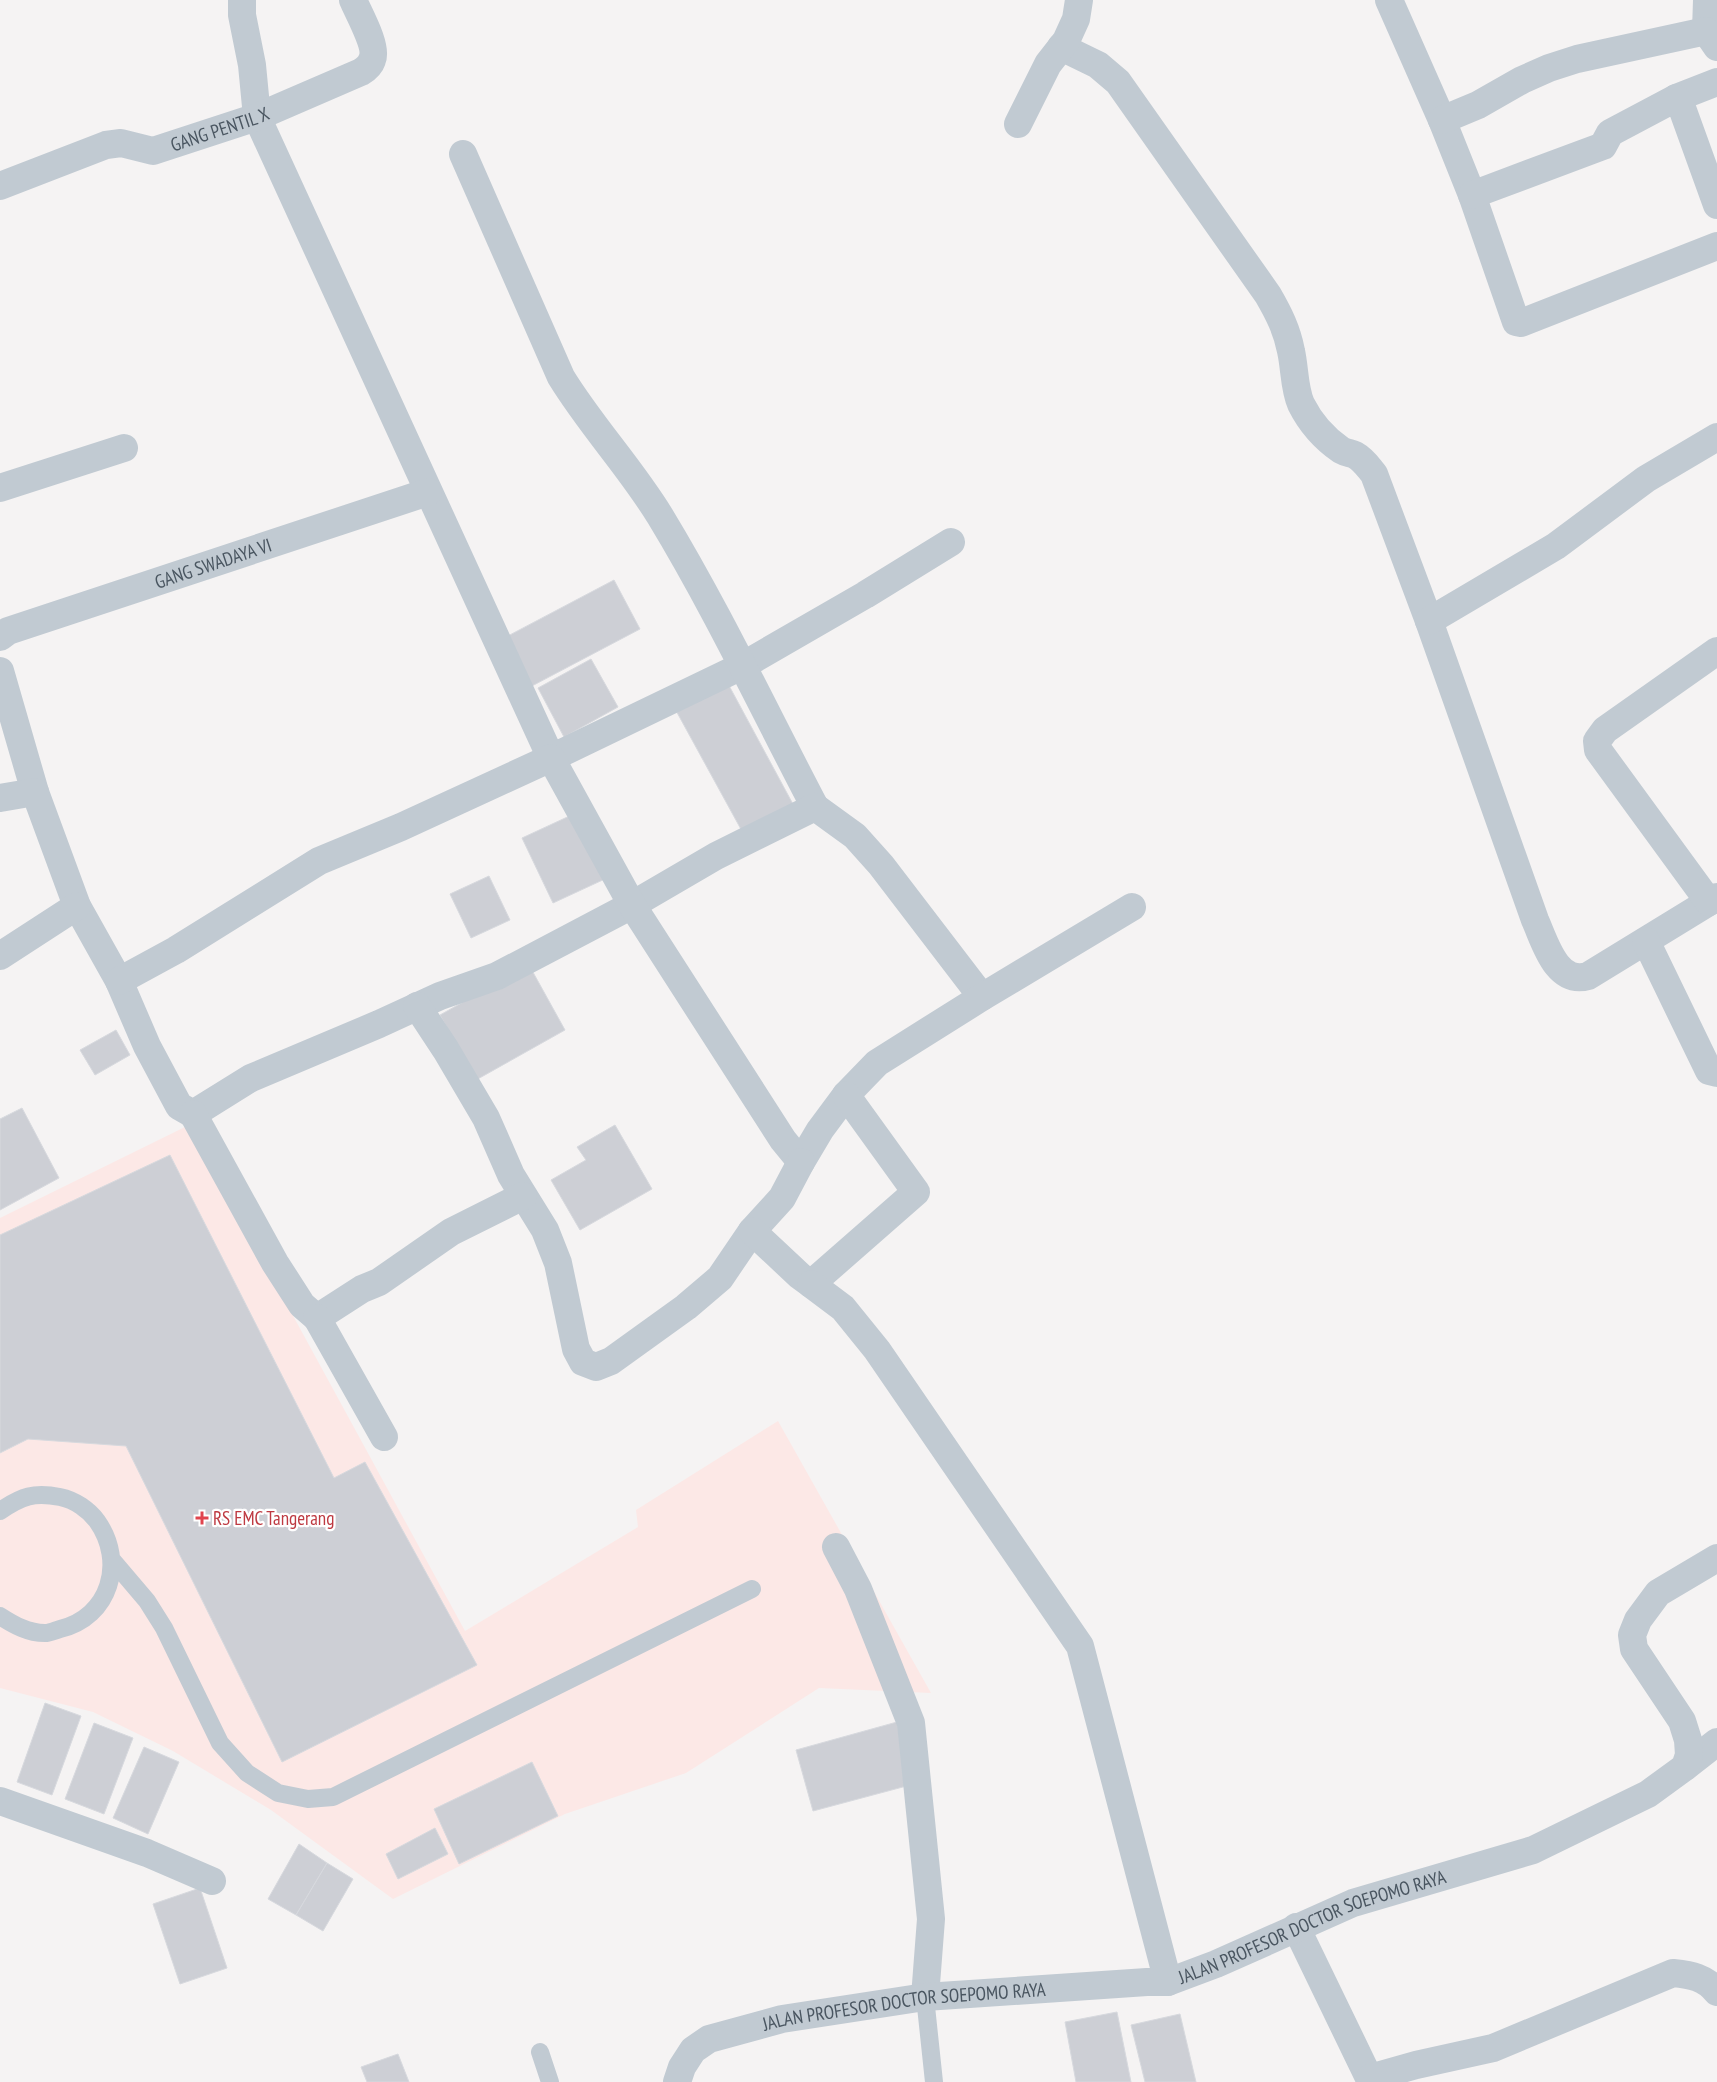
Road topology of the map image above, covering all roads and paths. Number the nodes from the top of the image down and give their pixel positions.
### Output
1 (242, 0) edge
2 (353, 0) edge
3 (1079, 0) edge
4 (1389, 0) edge
5 (1707, 0) edge
6 (1711, 39) edge
7 (1061, 47) junction
8 (1717, 82) edge
9 (1676, 98) junction
10 (257, 117) junction
11 (1442, 120) junction
12 (1018, 124) dead end
13 (463, 154) dead end
14 (0, 186) edge
15 (1472, 194) junction
16 (1717, 205) edge
17 (1717, 246) edge
18 (1717, 438) edge
19 (124, 448) dead end
20 (0, 488) edge
21 (428, 492) junction
22 (951, 542) dead end
23 (1430, 621) junction
24 (0, 637) edge
25 (1717, 651) edge
26 (742, 666) junction
27 (0, 671) edge
28 (551, 758) junction
29 (35, 792) junction
30 (0, 798) edge
31 (815, 807) junction
32 (1713, 900) edge
33 (78, 906) junction
34 (632, 906) junction
35 (1132, 906) dead end
36 (1646, 941) junction
37 (0, 956) edge
38 (118, 981) junction
39 (982, 997) junction
40 (416, 1006) junction
41 (1717, 1073) edge
42 (846, 1095) junction
43 (193, 1114) junction
44 (801, 1162) junction
45 (523, 1196) junction
46 (752, 1231) junction
47 (811, 1284) junction
48 (317, 1318) junction
49 (384, 1437) dead end
50 (0, 1511) edge
51 (836, 1547) dead end
52 (1717, 1558) edge
53 (113, 1561) junction
54 (752, 1589) dead end
55 (0, 1616) edge
56 (1717, 1742) edge
57 (1685, 1767) junction
58 (0, 1801) edge
59 (212, 1881) dead end
60 (1296, 1927) junction
61 (1168, 1982) junction
62 (1717, 1992) edge
63 (925, 1997) junction
64 (540, 2052) dead end
65 (1370, 2080) edge
66 (550, 2082) edge
67 (677, 2082) edge
68 (934, 2082) edge

1 - 10 street
2 - 10 street, GANG PENTIL X
3 - 7 street
4 - 11 street
5 - 6 street
6 - 11 street
7 - 12 street
7 - 23 street
8 - 9 street
9 - 15 street
9 - 16 street
10 - 14 street, GANG PENTIL X
10 - 21 street
11 - 15 street
13 - 26 street
15 - 17 street
18 - 23 street
19 - 20 street
21 - 24 street, GANG SWADAYA VI
21 - 28 street
22 - 26 street
23 - 36 street
25 - 32 street
26 - 28 street
26 - 31 street
27 - 29 street
28 - 34 street
28 - 38 street
29 - 30 street
29 - 33 street
31 - 34 street
31 - 39 street
32 - 36 street
33 - 37 street
33 - 38 street
34 - 40 street
34 - 44 street
35 - 39 street
36 - 41 street
38 - 43 street
39 - 42 street
40 - 43 street
40 - 45 street
42 - 44 street
42 - 47 street
43 - 48 street
44 - 46 street
45 - 46 street
45 - 48 street
46 - 47 street
47 - 61 street
48 - 49 street
50 - 53 lane
51 - 63 street
52 - 57 street
53 - 54 lane
53 - 55 lane
56 - 57 street, JALAN PROFESOR DOCTOR SOEPOMO RAYA
57 - 60 street, JALAN PROFESOR DOCTOR SOEPOMO RAYA
58 - 59 street
60 - 61 street, JALAN PROFESOR DOCTOR SOEPOMO RAYA
60 - 65 street
61 - 63 street, JALAN PROFESOR DOCTOR SOEPOMO RAYA
62 - 65 street
63 - 67 street, JALAN PROFESOR DOCTOR SOEPOMO RAYA
63 - 68 lane
64 - 66 lane

